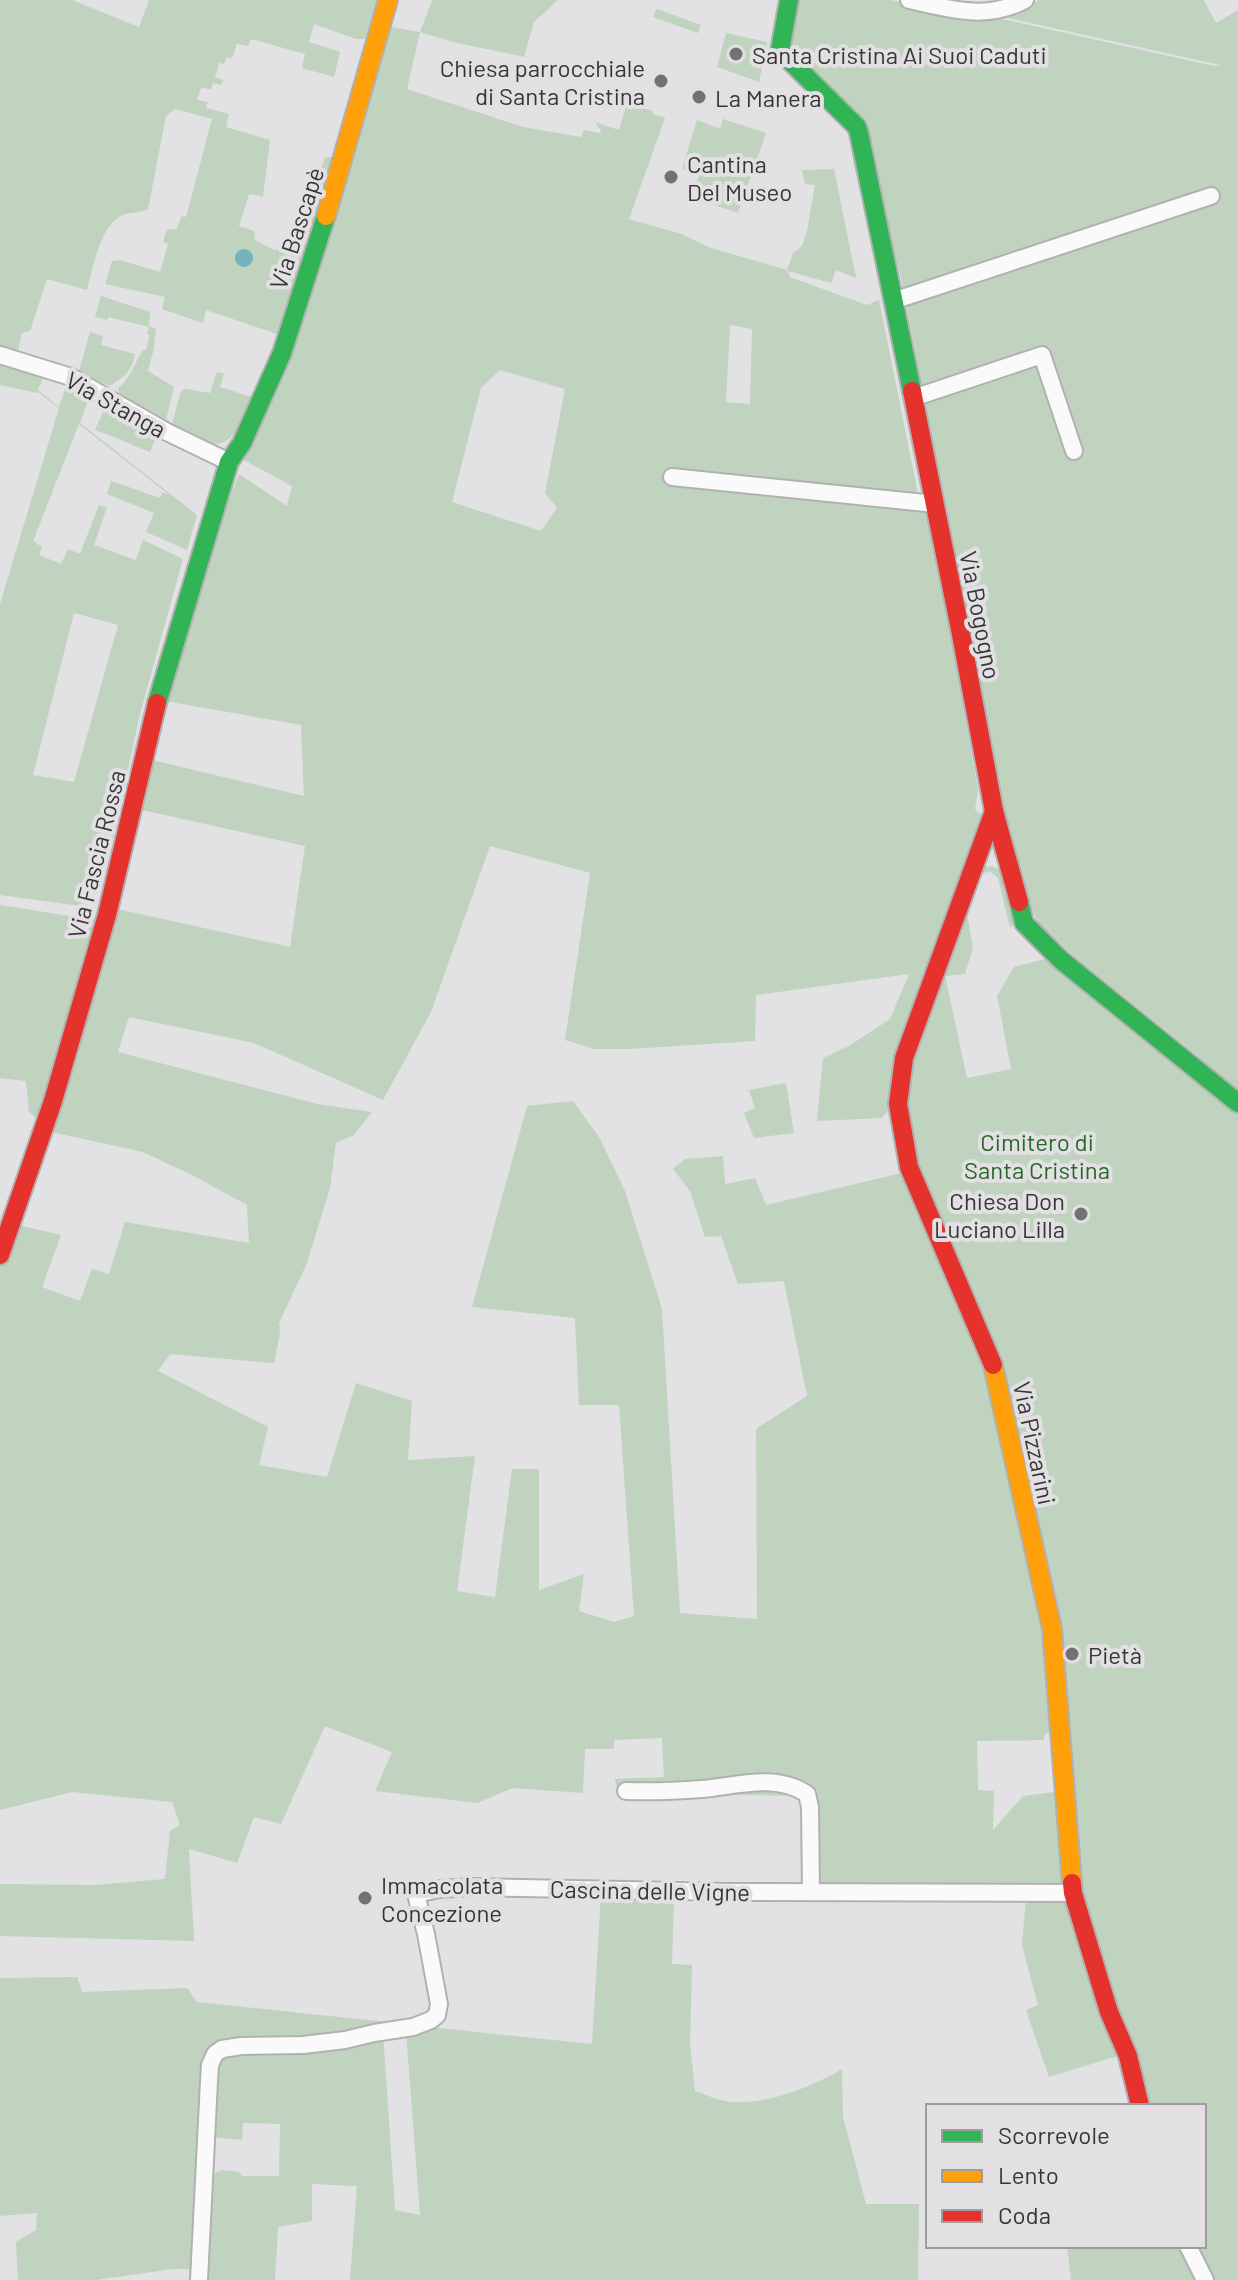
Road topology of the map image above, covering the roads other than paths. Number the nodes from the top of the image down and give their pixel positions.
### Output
1 (388, 0) edge
2 (789, 0) edge
3 (909, 0) edge
4 (1025, 0) edge
5 (1211, 196) dead end
6 (893, 301) junction
7 (0, 355) edge
8 (913, 398) junction
9 (1074, 451) dead end
10 (229, 462) junction
11 (672, 477) dead end
12 (935, 504) junction
13 (994, 811) junction
14 (1238, 1103) edge
15 (0, 1255) edge
16 (626, 1791) dead end
17 (811, 1892) junction
18 (1073, 1893) junction
19 (1140, 2104) edge
20 (1189, 2248) edge
21 (199, 2280) edge
22 (1205, 2280) edge

1 - 10 street, Via Bascapè
2 - 6 street, Via Bogogno
3 - 4 street
5 - 6 street
6 - 8 street, Via Bogogno
7 - 10 street, Via Stanga
8 - 9 street
8 - 12 street, Via Bogogno
10 - 15 street, Via Fascia Rossa
11 - 12 street
12 - 13 street, Via Bogogno
13 - 14 street, Via Bogogno
13 - 18 street, Via Pizzarini
16 - 17 street
17 - 18 street, Cascina delle Vigne
17 - 21 street, Cascina delle Vigne
18 - 19 street, Via Pizzarini
20 - 22 street

